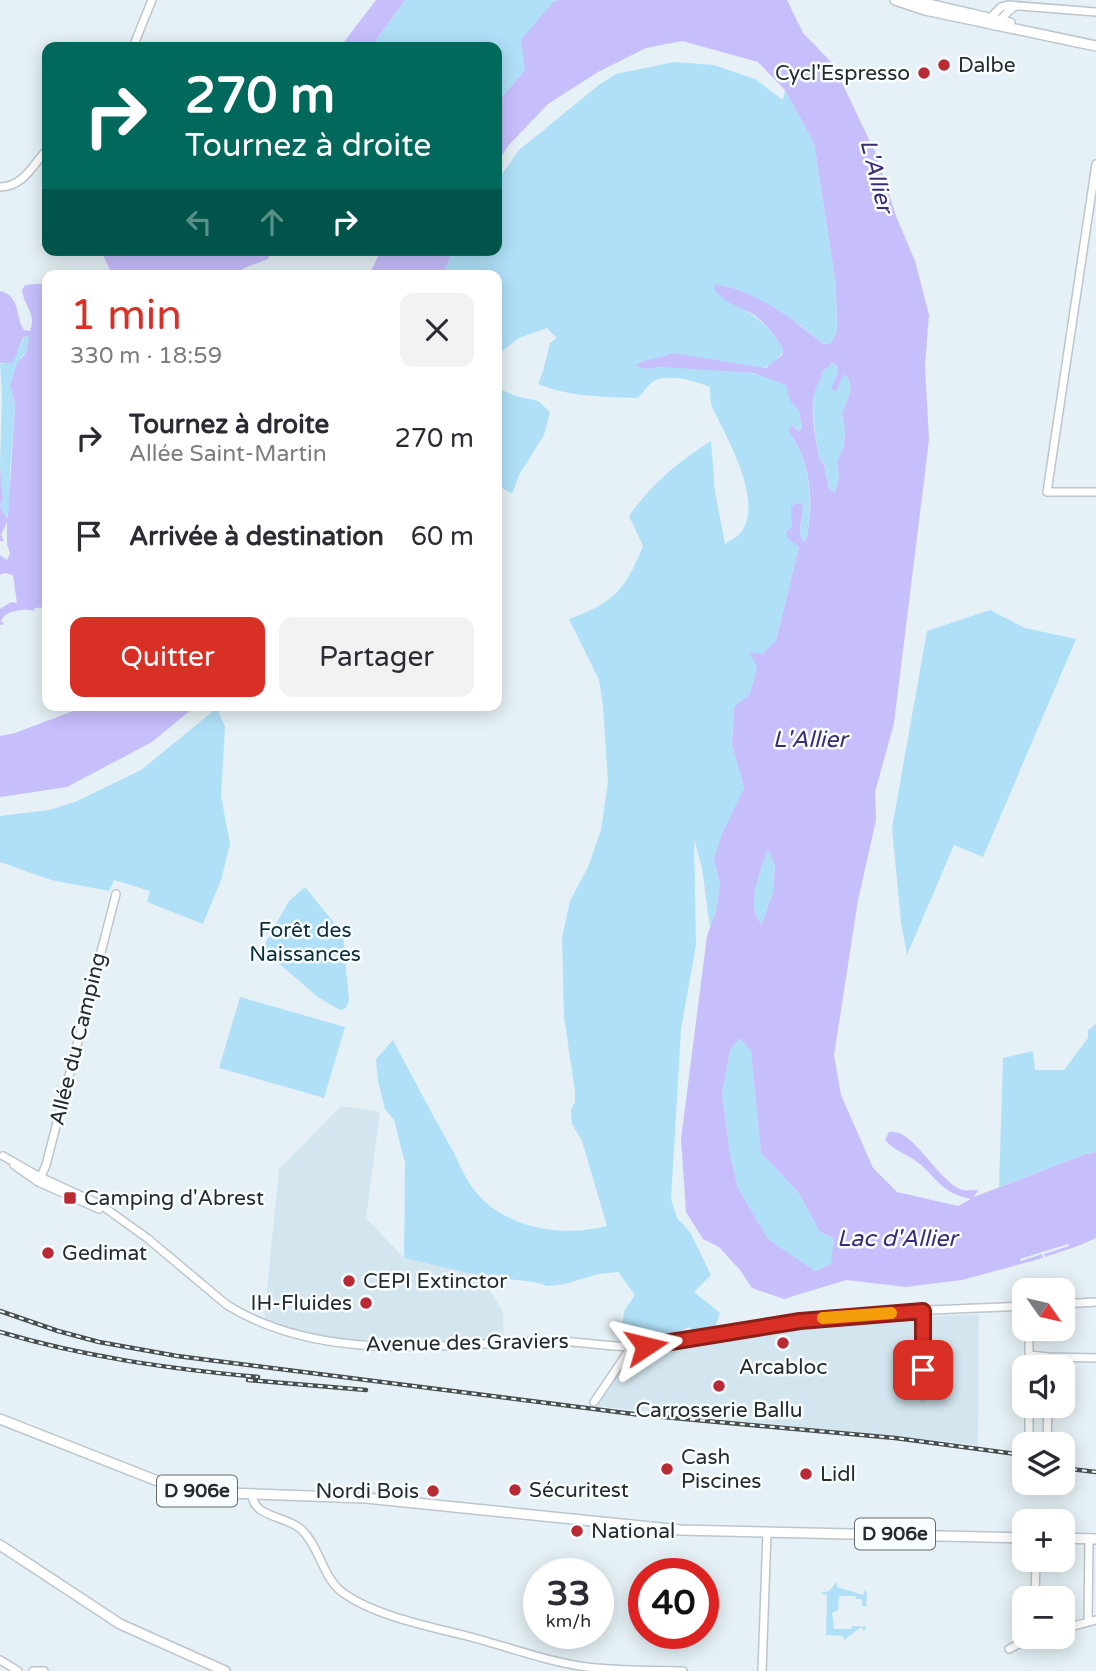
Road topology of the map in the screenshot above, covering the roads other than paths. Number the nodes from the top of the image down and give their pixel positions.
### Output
1 (152, 0) edge
2 (895, 0) edge
3 (909, 0) edge
4 (1096, 12) edge
5 (995, 22) junction
6 (135, 42) edge
7 (1096, 46) edge
8 (42, 157) edge
9 (1096, 164) edge
10 (0, 187) edge
11 (1096, 492) edge
12 (116, 894) dead end
13 (2, 1155) edge
14 (39, 1180) junction
15 (1096, 1302) edge
16 (1075, 1303) edge
17 (1012, 1307) edge
18 (923, 1311) junction
19 (1029, 1341) edge
20 (632, 1346) junction
21 (1029, 1355) edge
22 (1075, 1358) edge
23 (1096, 1358) edge
24 (923, 1397) dead end
25 (594, 1402) dead end
26 (0, 1419) edge
27 (252, 1495) junction
28 (767, 1532) junction
29 (1012, 1538) edge
30 (1075, 1538) edge
31 (1093, 1539) edge
32 (0, 1545) edge
33 (1092, 1621) edge
34 (1075, 1626) edge
35 (1012, 1647) edge
36 (1009, 1649) dead end
37 (0, 1660) edge
38 (18, 1671) edge
39 (33, 1671) edge
40 (44, 1671) edge
41 (225, 1671) edge
42 (683, 1671) edge
43 (762, 1671) edge

1 - 6 street
2 - 5 main road
3 - 5 main road
4 - 5 street
5 - 7 main road
8 - 10 street
9 - 11 street
12 - 14 street, Allée du Camping
13 - 14 street, Avenue des Graviers
14 - 20 street, Avenue des Graviers
15 - 16 street
17 - 18 street, Avenue des Graviers
18 - 20 street, Avenue des Graviers
18 - 24 street
19 - 21 street
20 - 25 street
22 - 23 street
26 - 27 main road, D 906e
27 - 28 main road, D 906e
27 - 42 street
28 - 29 main road, D 906e
28 - 43 street
30 - 31 main road
31 - 33 street
32 - 41 main road
33 - 34 street
35 - 36 street
37 - 38 street
39 - 40 street

